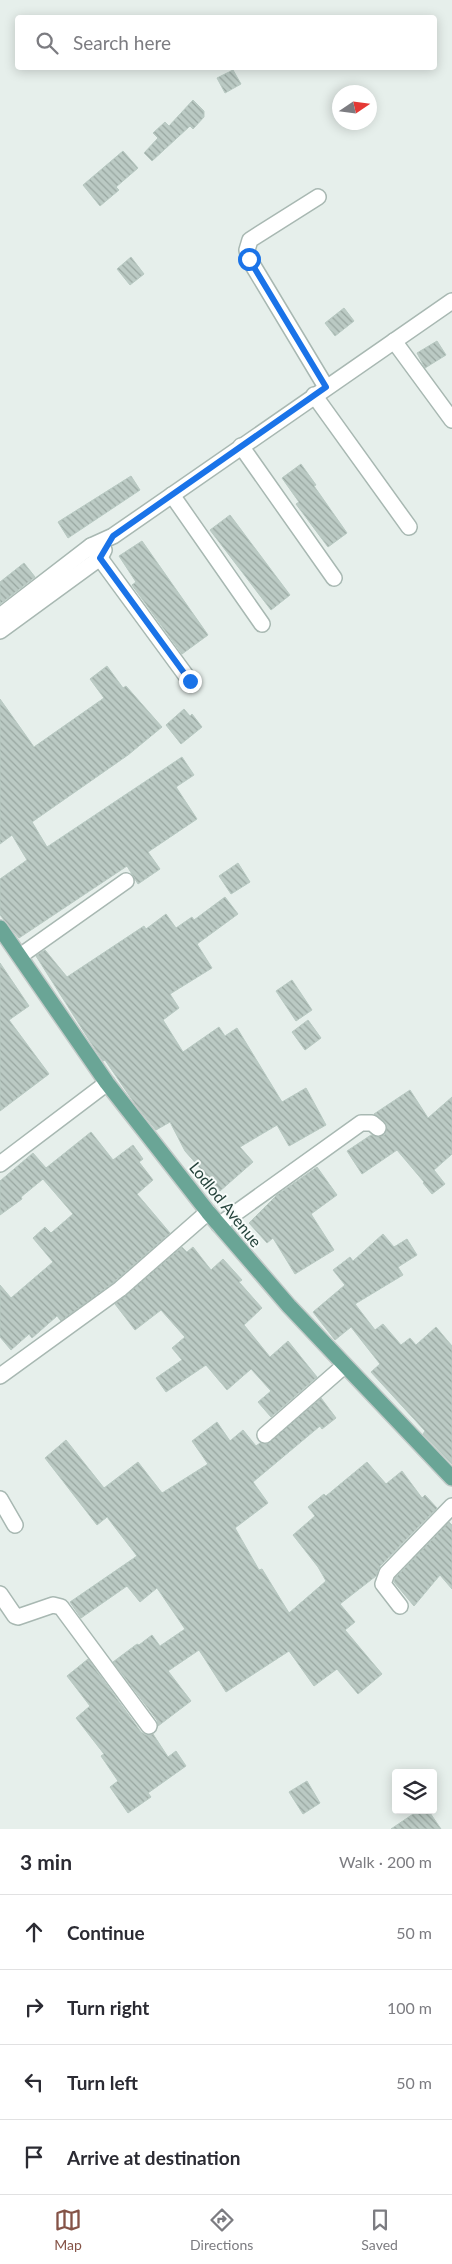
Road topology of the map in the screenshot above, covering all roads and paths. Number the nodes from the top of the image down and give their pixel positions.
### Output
1 (318, 197) dead end
2 (452, 301) edge
3 (394, 340) junction
4 (320, 391) junction
5 (452, 420) edge
6 (241, 446) junction
7 (172, 494) junction
8 (409, 527) dead end
9 (96, 552) junction
10 (334, 578) dead end
11 (0, 616) edge
12 (262, 624) dead end
13 (0, 631) edge
14 (190, 681) dead end
15 (126, 881) dead end
16 (0, 928) edge
17 (20, 956) junction
18 (106, 1083) junction
19 (378, 1128) dead end
20 (0, 1164) edge
21 (208, 1212) junction
22 (219, 1225) junction
23 (344, 1366) junction
24 (0, 1376) edge
25 (265, 1435) dead end
26 (452, 1478) edge
27 (0, 1500) edge
28 (452, 1506) edge
29 (15, 1524) dead end
30 (0, 1594) edge
31 (400, 1606) dead end
32 (149, 1726) dead end

1 - 4 street
2 - 3 street
3 - 4 street
3 - 5 street
4 - 6 street
4 - 8 street
6 - 7 street
6 - 10 street
7 - 9 street
7 - 12 street
9 - 11 street
9 - 13 street
9 - 14 street
15 - 17 street
16 - 17 main road, Lodlod Avenue
17 - 18 main road, Lodlod Avenue
18 - 20 street
18 - 21 main road, Lodlod Avenue
19 - 22 street
21 - 22 main road, Lodlod Avenue
21 - 24 street
22 - 23 main road, Lodlod Avenue
23 - 25 street
23 - 26 main road, Lodlod Avenue
27 - 29 street
28 - 31 street
30 - 32 street

